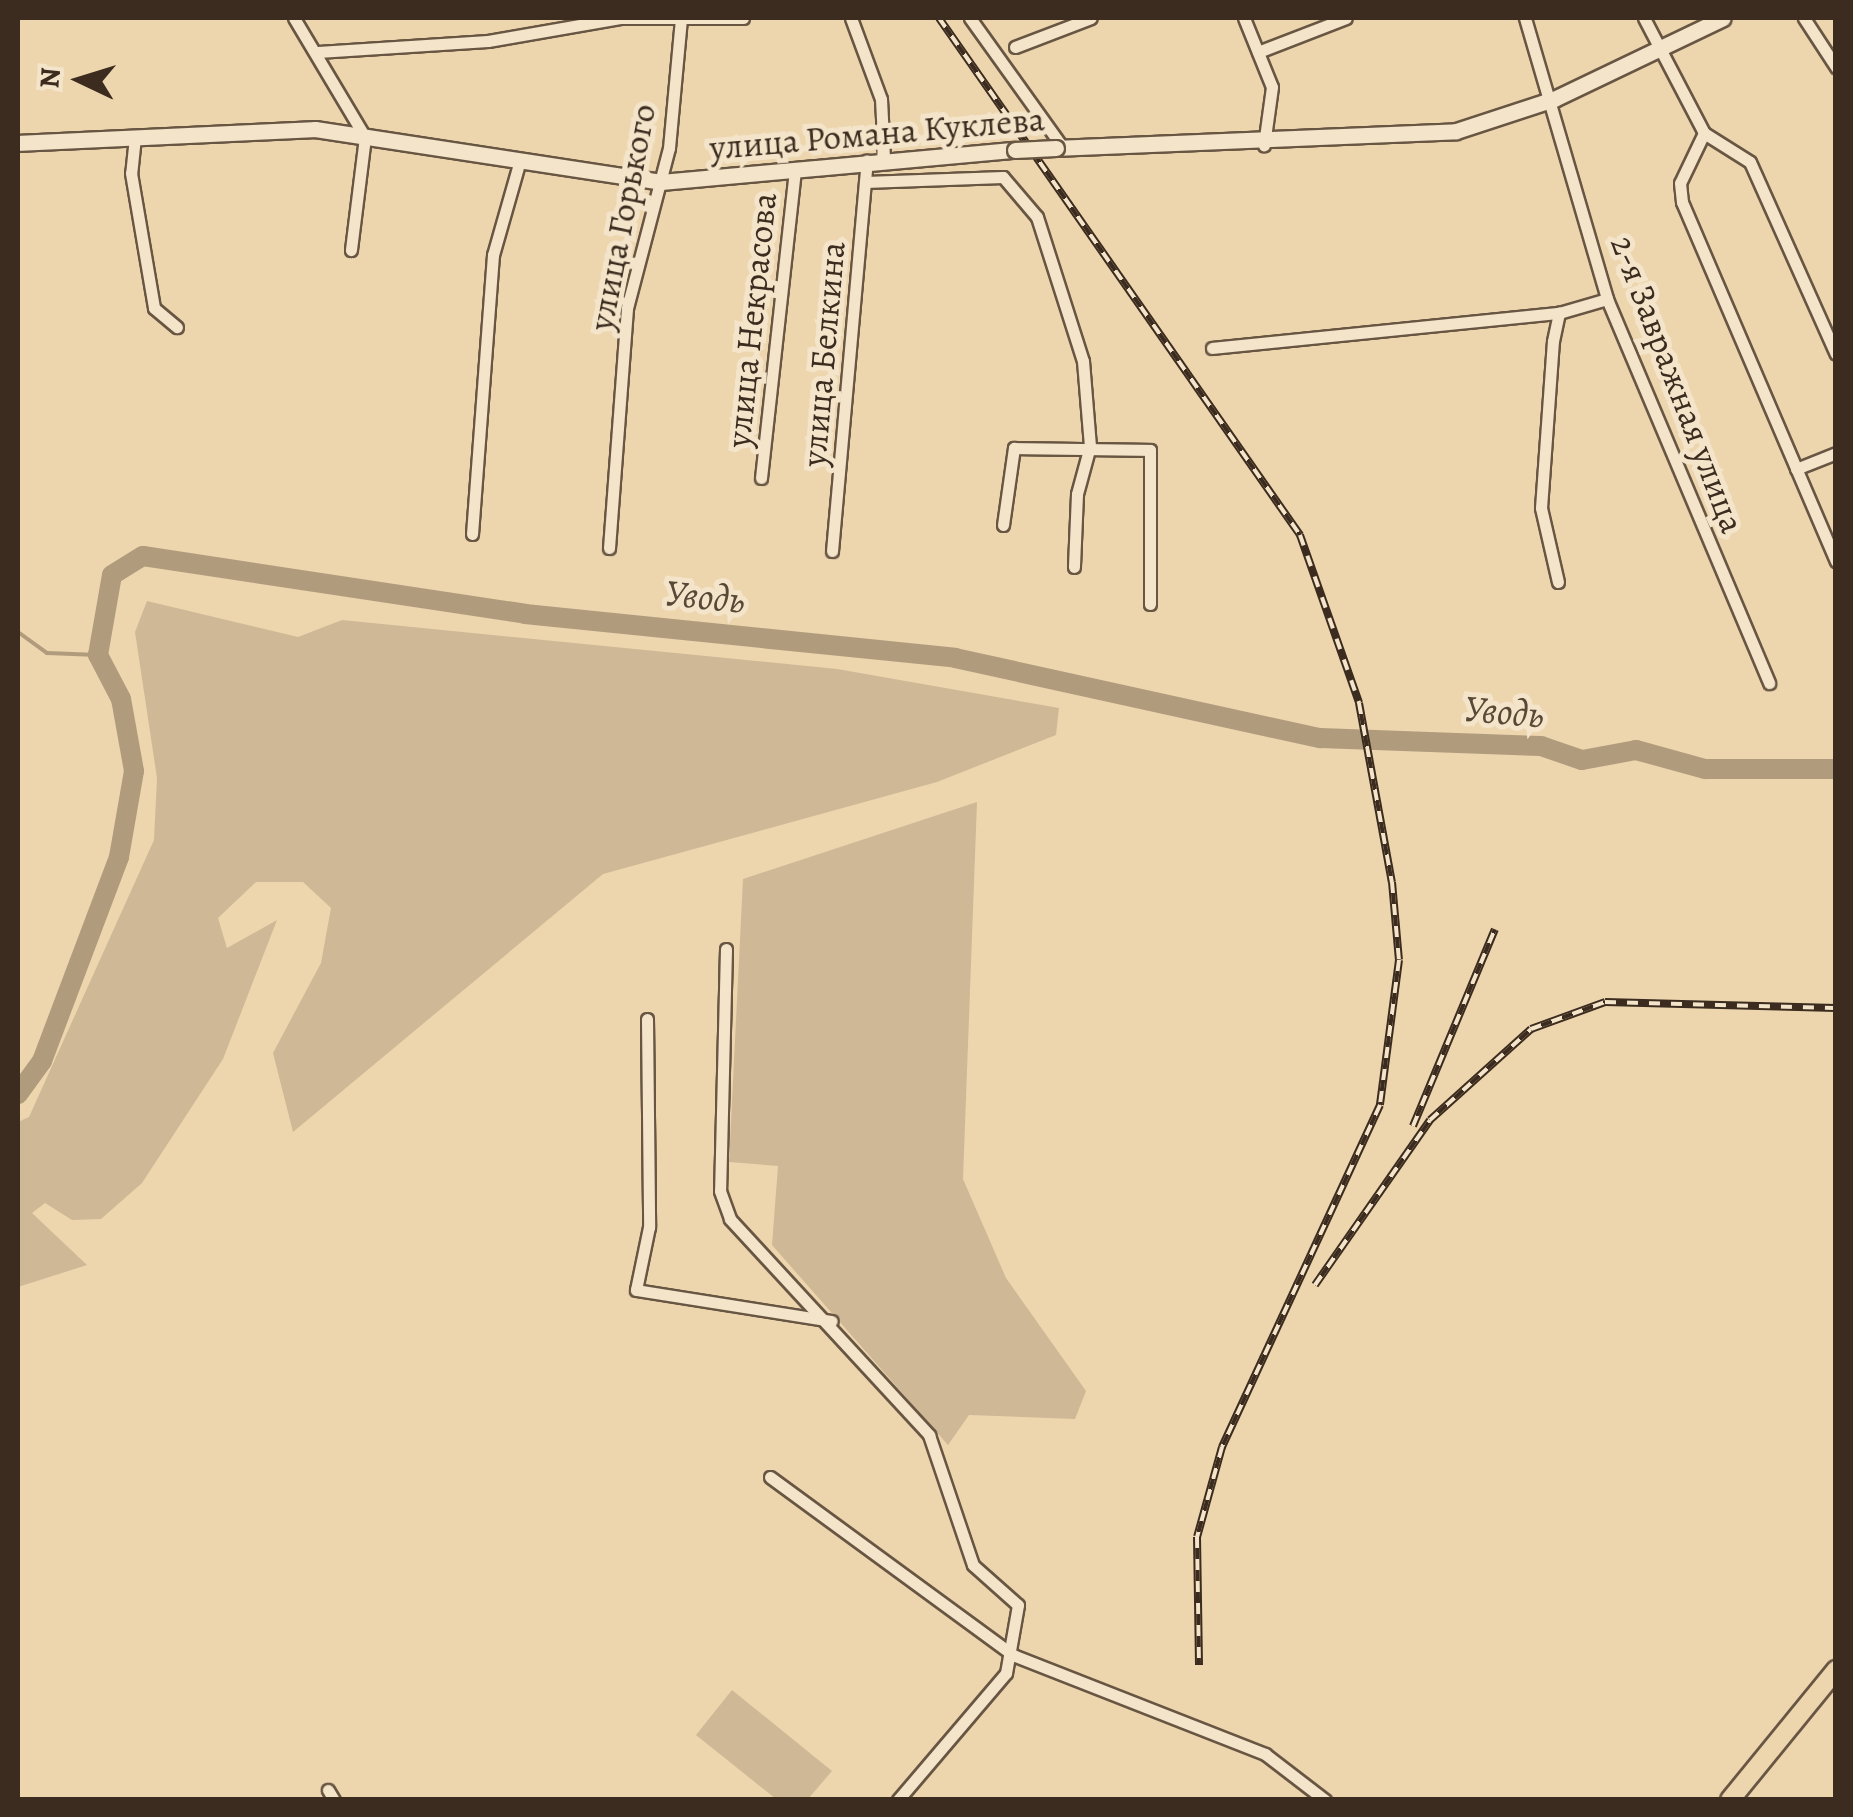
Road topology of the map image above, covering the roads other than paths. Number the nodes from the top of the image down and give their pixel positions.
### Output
1 (294, 18) edge
2 (743, 18) edge
3 (850, 18) edge
4 (970, 18) edge
5 (1091, 18) edge
6 (1244, 18) edge
7 (1346, 18) edge
8 (1525, 18) edge
9 (1644, 18) edge
10 (1723, 18) edge
11 (1804, 18) edge
12 (571, 20) edge
13 (682, 20) edge
14 (1015, 47) dead end
15 (1661, 48) junction
16 (318, 52) junction
17 (1258, 52) junction
18 (1836, 67) edge
19 (1554, 99) junction
20 (1704, 133) junction
21 (365, 137) junction
22 (136, 138) junction
23 (18, 143) edge
24 (1264, 145) junction
25 (1060, 148) junction
26 (876, 160) junction
27 (518, 166) junction
28 (795, 169) junction
29 (661, 182) junction
30 (865, 182) junction
31 (351, 250) dead end
32 (1608, 299) junction
33 (1559, 314) junction
34 (177, 328) dead end
35 (1212, 348) dead end
36 (1836, 354) edge
37 (1090, 446) junction
38 (1836, 453) edge
39 (1796, 469) junction
40 (762, 478) dead end
41 (1002, 525) dead end
42 (472, 534) dead end
43 (609, 548) dead end
44 (832, 551) dead end
45 (1836, 561) edge
46 (1074, 567) dead end
47 (1558, 582) dead end
48 (1150, 604) dead end
49 (1770, 683) dead end
50 (726, 950) dead end
51 (646, 1019) dead end
52 (833, 1321) junction
53 (770, 1477) dead end
54 (1015, 1656) junction
55 (1836, 1670) edge
56 (898, 1800) edge
57 (1325, 1800) edge
58 (1730, 1800) edge

1 - 16 street
2 - 13 street
3 - 26 street
4 - 25 street
5 - 14 street
6 - 17 street
7 - 17 street
8 - 19 street, 2-я Завражная улица
9 - 15 street
10 - 15 street, улица Романа Куклева
11 - 18 street
12 - 13 street
12 - 16 street
13 - 29 street, улица Горького
15 - 19 street, улица Романа Куклева
15 - 20 street
16 - 21 street
17 - 24 street
19 - 24 street, улица Романа Куклева
19 - 32 street, 2-я Завражная улица
20 - 36 street
20 - 39 street
21 - 22 street, улица Романа Куклева
21 - 27 street, улица Романа Куклева
21 - 31 street
22 - 23 street, улица Романа Куклева
22 - 34 street
24 - 25 street, улица Романа Куклева
25 - 26 street, улица Романа Куклева, bridge
26 - 28 street, улица Романа Куклева
26 - 30 street, улица Белкина
27 - 29 street, улица Романа Куклева
27 - 42 street
28 - 29 street, улица Романа Куклева
28 - 40 street, улица Некрасова
29 - 43 street, улица Горького
30 - 37 street
30 - 44 street, улица Белкина
32 - 33 street
32 - 49 street, 2-я Завражная улица
33 - 35 street
33 - 47 street
37 - 41 street
37 - 46 street
37 - 48 street
38 - 39 street
39 - 45 street
50 - 52 street
51 - 52 street
52 - 54 street
53 - 54 street
54 - 56 street
54 - 57 street
55 - 58 main road

